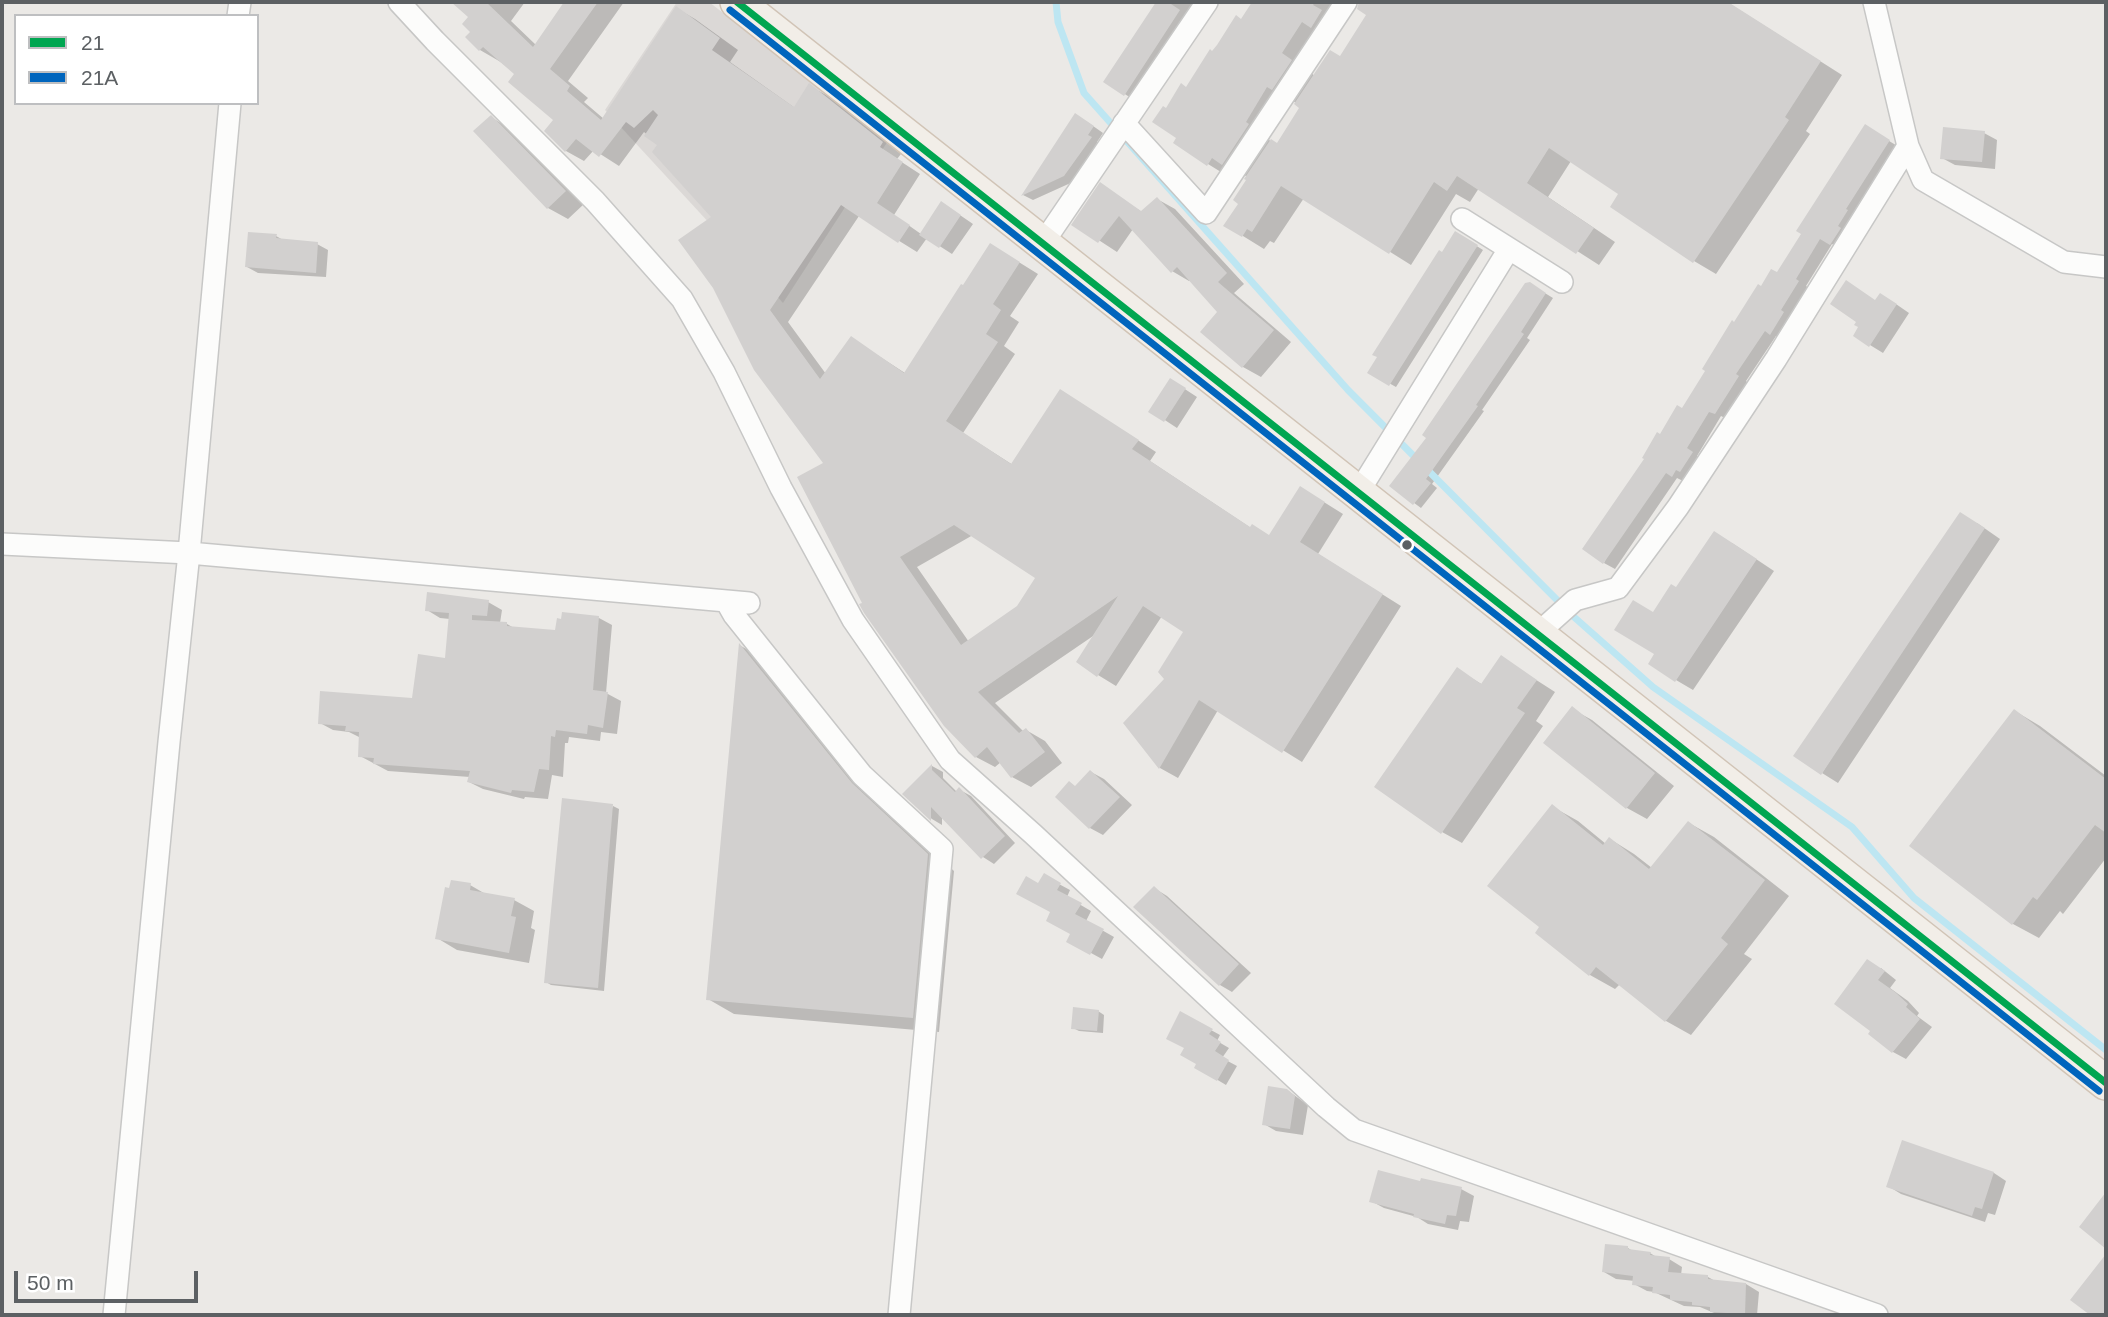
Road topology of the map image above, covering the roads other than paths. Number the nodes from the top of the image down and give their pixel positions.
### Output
1 (399, 2) edge
2 (737, 2) edge
3 (1207, 2) edge
4 (1346, 2) edge
5 (1874, 2) edge
6 (230, 105) edge
7 (1124, 123) junction
8 (1908, 146) junction
9 (1462, 219) dead end
10 (1043, 243) junction
11 (1509, 249) junction
12 (2106, 267) edge
13 (1562, 282) dead end
14 (1358, 493) junction
15 (2, 544) edge
16 (189, 553) junction
17 (726, 601) junction
18 (749, 603) dead end
19 (1537, 634) junction
20 (2106, 1083) edge
21 (114, 1315) edge
22 (899, 1315) edge
23 (1877, 1315) edge

1 - 23 street
2 - 10 main road
3 - 7 street
4 - 7 street
5 - 8 street
6 - 16 street
7 - 10 street
8 - 12 street
8 - 19 street
9 - 11 street
10 - 14 main road
11 - 13 street
11 - 14 street
14 - 19 main road
15 - 16 street
16 - 17 street
16 - 21 street
17 - 18 street
17 - 22 street
19 - 20 main road

